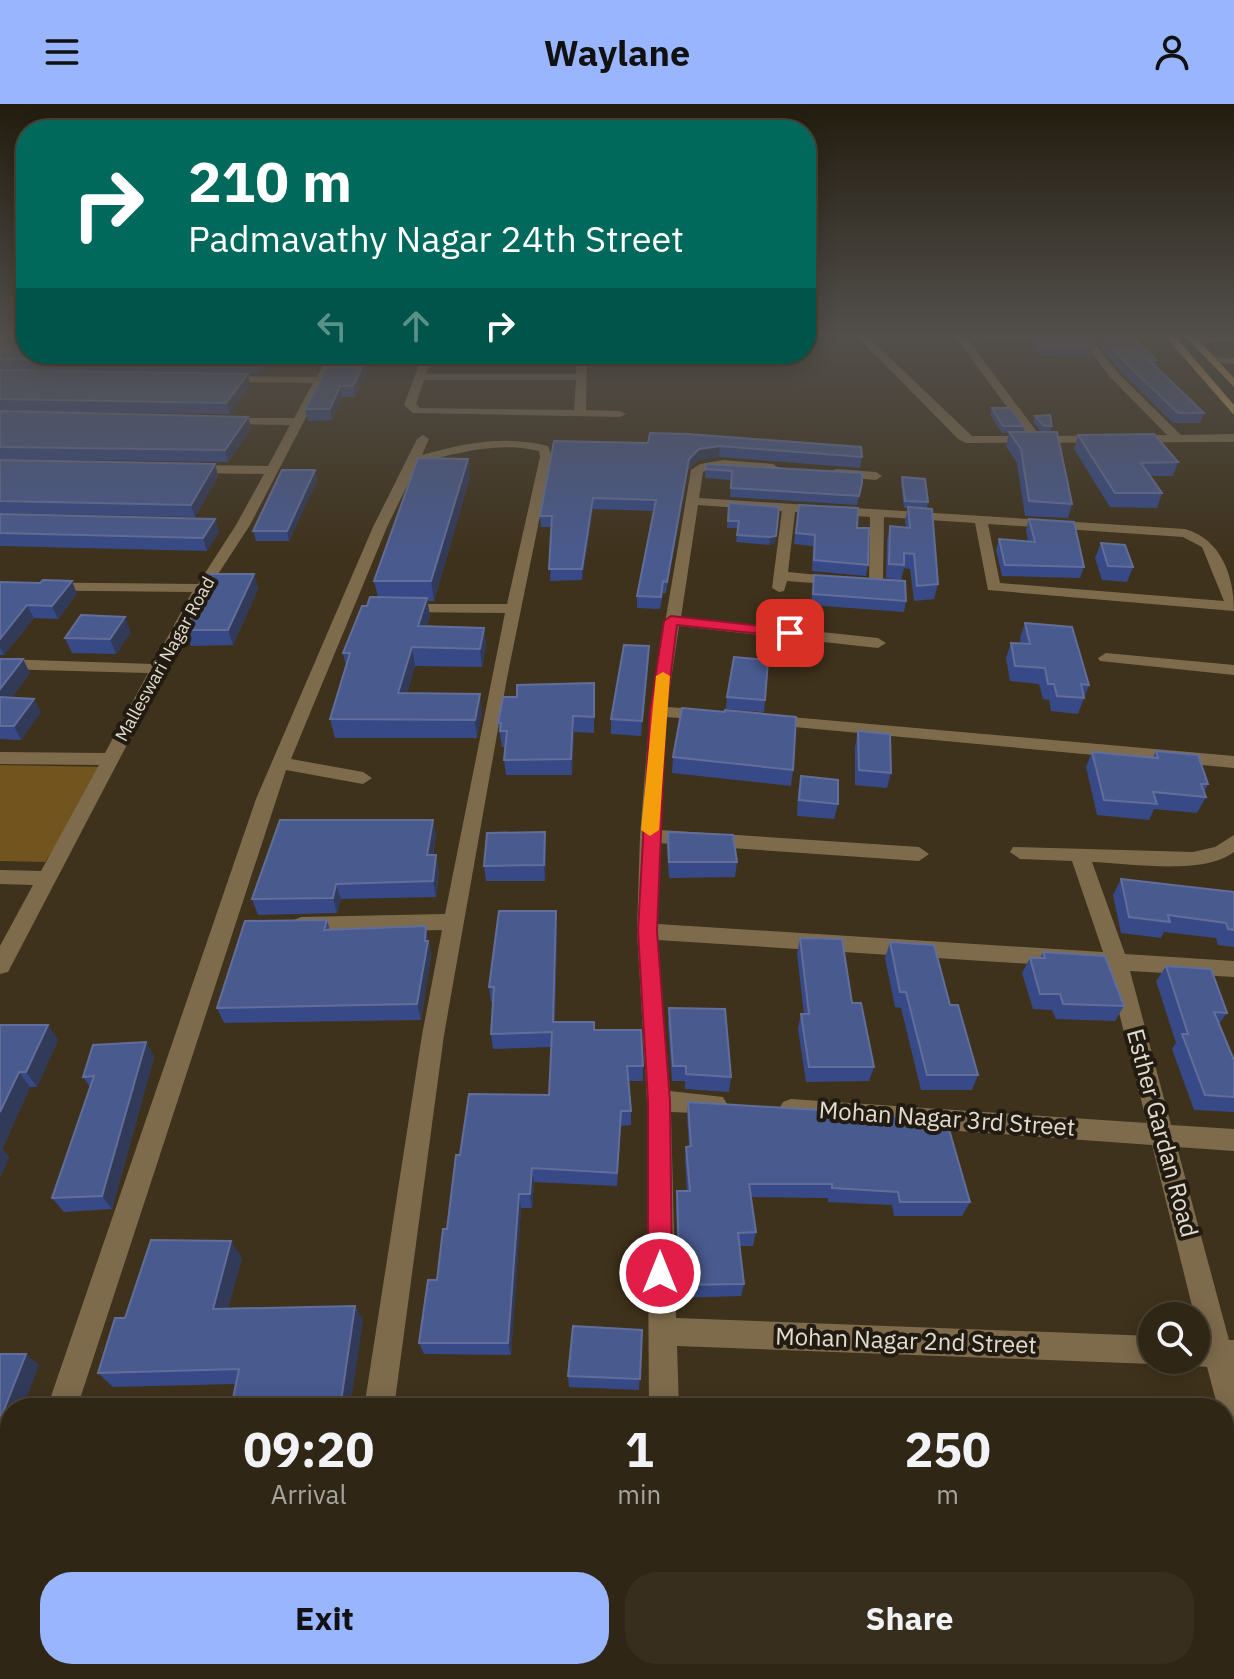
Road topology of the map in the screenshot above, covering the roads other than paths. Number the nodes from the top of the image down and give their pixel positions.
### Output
1 (304, 410) edge
2 (416, 410) edge
3 (580, 410) edge
4 (936, 410) edge
5 (1015, 410) edge
6 (1148, 410) edge
7 (580, 414) junction
8 (620, 414) dead end
9 (203, 421) edge
10 (297, 422) junction
11 (1177, 438) junction
12 (1234, 438) edge
13 (423, 439) dead end
14 (1038, 441) junction
15 (413, 461) junction
16 (176, 468) edge
17 (782, 469) edge
18 (272, 470) junction
19 (829, 473) edge
20 (876, 476) dead end
21 (692, 501) junction
22 (789, 509) junction
23 (877, 515) junction
24 (981, 522) junction
25 (0, 586) edge
26 (202, 588) junction
27 (1234, 606) edge
28 (392, 608) edge
29 (513, 609) junction
30 (671, 621) junction
31 (878, 643) dead end
32 (1106, 658) dead end
33 (0, 664) edge
34 (159, 669) junction
35 (1234, 670) edge
36 (658, 711) junction
37 (720, 716) edge
38 (750, 719) edge
39 (0, 758) edge
40 (111, 759) junction
41 (1234, 762) edge
42 (280, 763) junction
43 (363, 778) dead end
44 (650, 836) junction
45 (1234, 842) edge
46 (1020, 852) dead end
47 (919, 854) dead end
48 (1080, 855) junction
49 (0, 877) edge
50 (47, 878) junction
51 (453, 922) junction
52 (284, 925) edge
53 (647, 931) junction
54 (1117, 961) junction
55 (0, 966) edge
56 (1234, 969) edge
57 (659, 1101) junction
58 (737, 1106) edge
59 (769, 1108) edge
60 (1164, 1134) junction
61 (1234, 1140) edge
62 (661, 1331) junction
63 (1138, 1349) edge
64 (1216, 1353) edge
65 (65, 1398) edge
66 (380, 1398) edge
67 (664, 1398) edge
68 (1229, 1398) edge

1 - 10 street, Malleswari Nagar Road
2 - 7 street
3 - 7 street
4 - 14 street
5 - 14 street
6 - 11 street
7 - 8 street
9 - 10 street
10 - 18 street, Malleswari Nagar Road
11 - 12 street
11 - 14 street
13 - 15 street
15 - 29 street
15 - 42 street
16 - 18 street
17 - 21 street
18 - 26 street, Malleswari Nagar Road
19 - 20 street
21 - 22 street
21 - 30 street
22 - 23 street
22 - 23 street
23 - 24 street
24 - 27 street
24 - 27 street
25 - 26 street
26 - 34 street, Malleswari Nagar Road
28 - 29 street
29 - 51 street
30 - 31 street
30 - 36 street
32 - 35 street
33 - 34 street
34 - 40 street, Malleswari Nagar Road
36 - 37 street
36 - 44 street
38 - 41 street
39 - 40 street
40 - 50 street, Malleswari Nagar Road
42 - 43 street
42 - 65 street
44 - 47 street
44 - 53 street
45 - 48 street
46 - 48 street
48 - 54 street, Esther Gardan Road
49 - 50 street
50 - 55 street, Malleswari Nagar Road
51 - 52 street
51 - 66 street
53 - 54 street
53 - 57 street
54 - 56 street
54 - 60 street, Esther Gardan Road
57 - 58 street
57 - 62 street
59 - 60 street, Mohan Nagar 3rd Street
60 - 61 street, Mohan Nagar 3rd Street
60 - 64 street, Esther Gardan Road
62 - 63 street, Mohan Nagar 2nd Street
62 - 67 street
64 - 68 street, Esther Gardan Road

